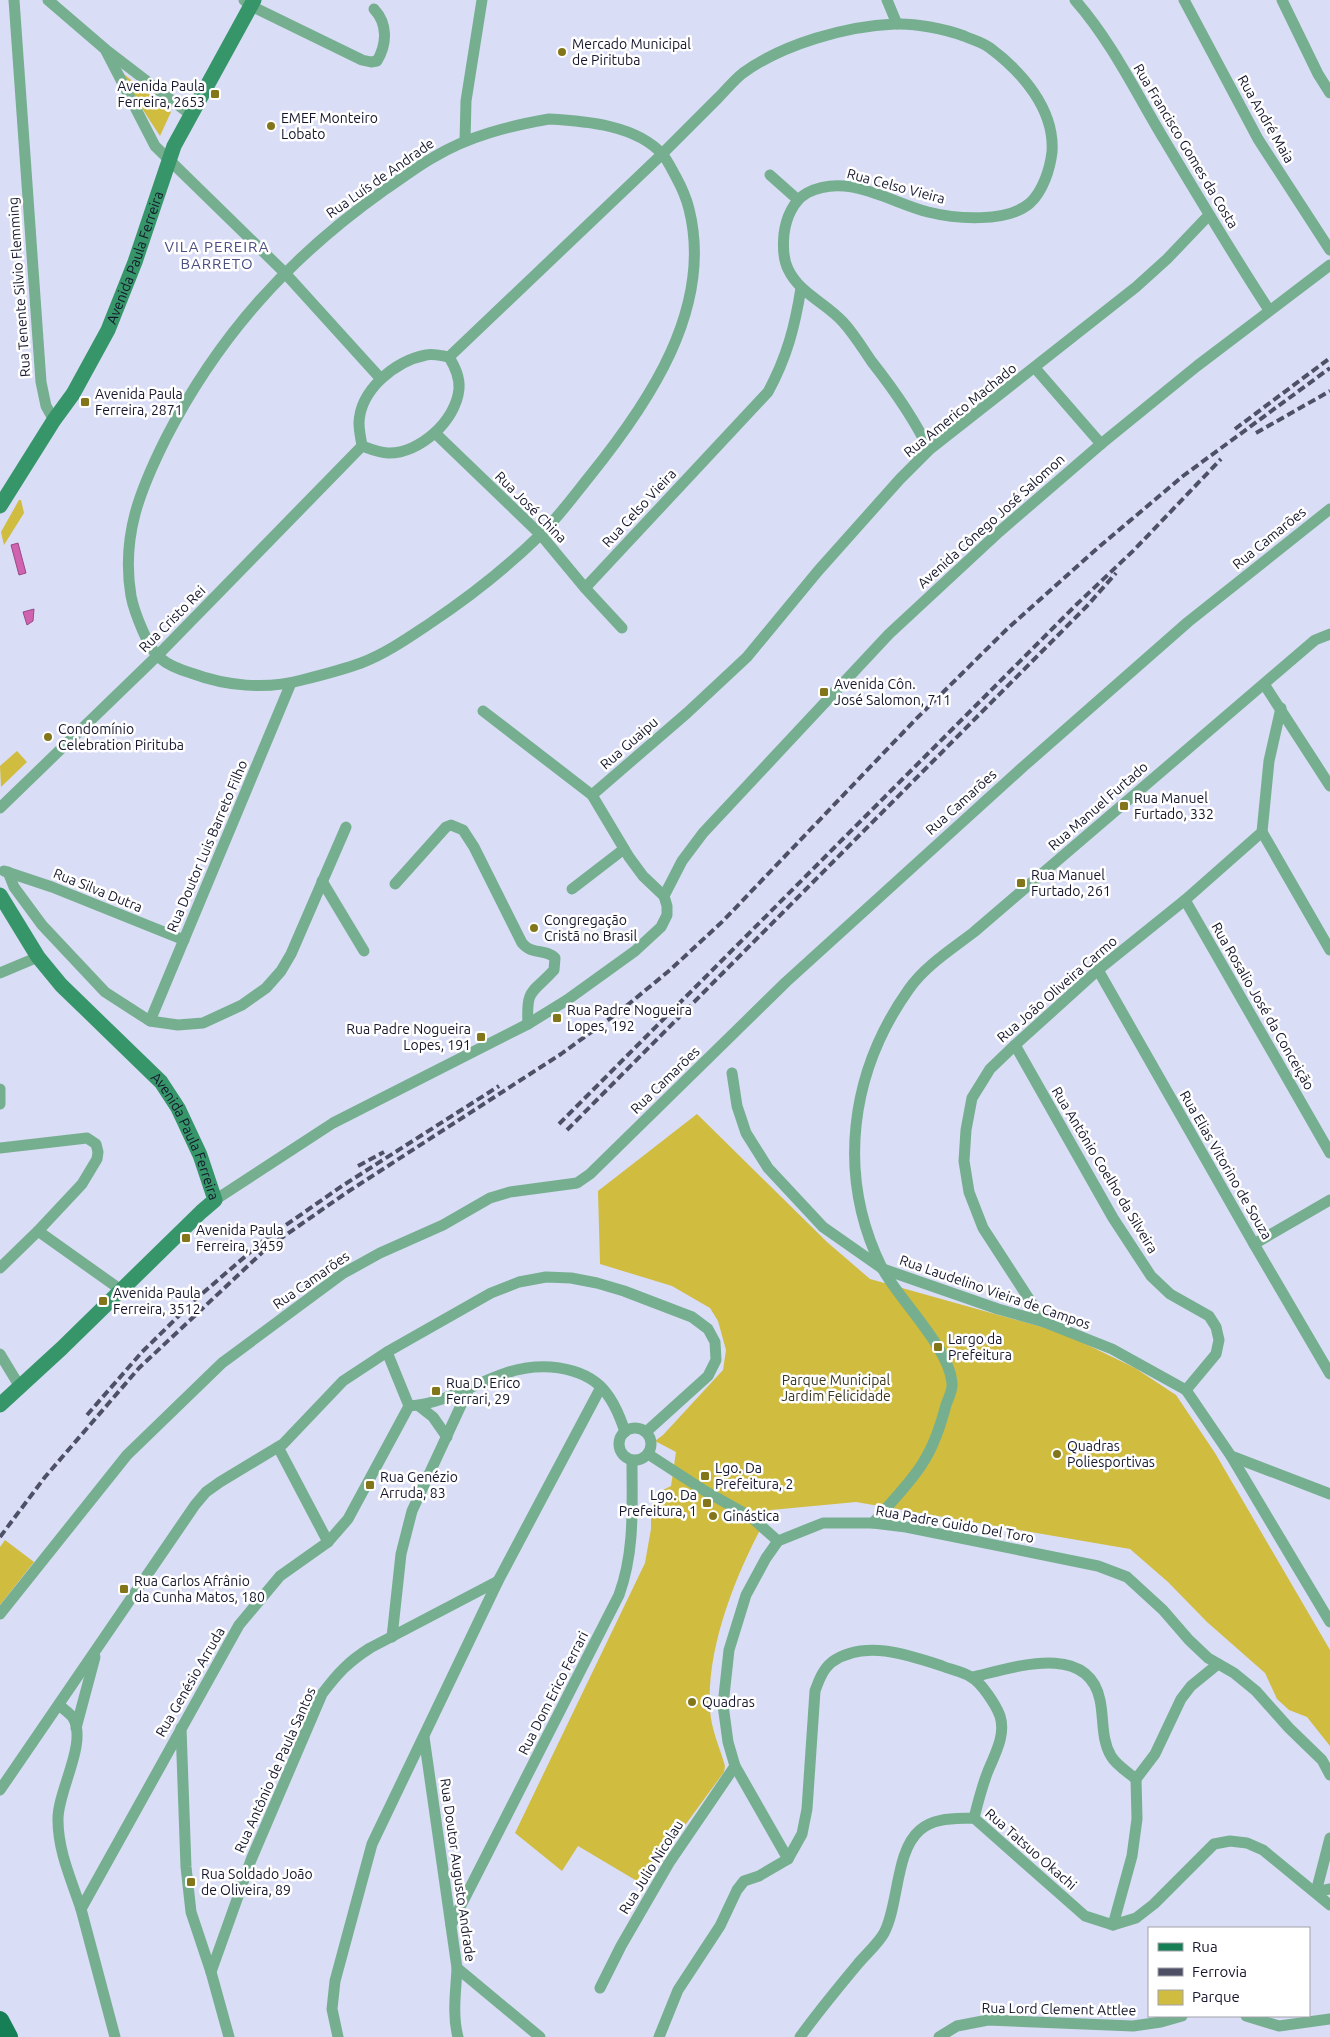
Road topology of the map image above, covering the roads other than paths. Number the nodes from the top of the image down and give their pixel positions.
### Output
1 (14, 0) edge
2 (48, 0) edge
3 (482, 0) edge
4 (887, 0) edge
5 (1075, 0) edge
6 (1184, 0) edge
7 (1282, 0) edge
8 (249, 2) edge
9 (374, 9) dead end
10 (897, 24) junction
11 (105, 49) junction
12 (1330, 93) edge
13 (192, 115) junction
14 (465, 141) junction
15 (662, 154) junction
16 (169, 160) junction
17 (770, 176) dead end
18 (797, 199) junction
19 (1209, 215) junction
20 (1330, 250) edge
21 (1330, 265) edge
22 (284, 272) junction
23 (801, 288) junction
24 (1269, 310) junction
25 (449, 357) junction
26 (1035, 368) junction
27 (381, 379) junction
28 (54, 420) junction
29 (435, 433) junction
30 (1101, 444) junction
31 (362, 446) junction
32 (930, 450) junction
33 (0, 506) edge
34 (1330, 509) edge
35 (541, 535) junction
36 (585, 588) junction
37 (622, 628) dead end
38 (1330, 634) edge
39 (156, 656) junction
40 (291, 683) junction
41 (1264, 684) junction
42 (1281, 708) junction
43 (483, 711) dead end
44 (687, 713) joint
45 (1330, 786) edge
46 (592, 795) junction
47 (0, 808) edge
48 (346, 827) dead end
49 (1262, 832) junction
50 (624, 849) junction
51 (4, 871) edge
52 (322, 881) junction
53 (395, 884) dead end
54 (572, 889) dead end
55 (0, 894) edge
56 (664, 896) junction
57 (1185, 900) junction
58 (184, 940) junction
59 (1330, 950) edge
60 (364, 951) dead end
61 (38, 956) junction
62 (1098, 970) junction
63 (0, 974) edge
64 (150, 1021) junction
65 (528, 1024) junction
66 (1015, 1045) junction
67 (732, 1073) dead end
68 (0, 1090) edge
69 (0, 1104) edge
70 (0, 1148) edge
71 (1330, 1153) edge
72 (215, 1200) junction
73 (1330, 1200) edge
74 (38, 1231) junction
75 (1254, 1244) junction
76 (0, 1268) edge
77 (883, 1269) junction
78 (121, 1290) junction
79 (1044, 1322) junction
80 (387, 1352) junction
81 (0, 1354) edge
82 (1330, 1374) edge
83 (20, 1386) junction
84 (601, 1387) junction
85 (469, 1388) junction
86 (1186, 1390) junction
87 (0, 1405) edge
88 (414, 1406) junction
89 (624, 1432) junction
90 (646, 1432) junction
91 (447, 1437) junction
92 (278, 1447) junction
93 (648, 1454) junction
94 (1231, 1456) junction
95 (632, 1460) junction
96 (1330, 1494) edge
97 (874, 1523) junction
98 (778, 1541) junction
99 (328, 1542) junction
100 (498, 1581) junction
101 (0, 1614) edge
102 (1330, 1622) edge
103 (392, 1637) junction
104 (98, 1648) junction
105 (1218, 1664) junction
106 (972, 1677) junction
107 (59, 1705) junction
108 (76, 1728) junction
109 (181, 1728) junction
110 (424, 1737) junction
111 (735, 1766) junction
112 (1330, 1775) edge
113 (1136, 1779) junction
114 (0, 1790) edge
115 (974, 1818) junction
116 (1330, 1838) edge
117 (788, 1859) junction
118 (1330, 1888) edge
119 (1316, 1892) junction
120 (1330, 1904) edge
121 (81, 1909) junction
122 (451, 1925) junction
123 (1113, 1925) junction
124 (457, 1968) junction
125 (211, 1972) junction
126 (600, 1988) dead end
127 (1179, 2017) edge
128 (1249, 2017) edge
129 (1330, 2019) edge
130 (0, 2020) edge
131 (1279, 2026) junction
132 (9, 2037) edge
133 (115, 2037) edge
134 (229, 2037) edge
135 (338, 2037) edge
136 (458, 2037) edge
137 (540, 2037) edge
138 (659, 2037) edge
139 (800, 2037) edge
140 (939, 2037) edge
141 (1286, 2037) edge

1 - 28 street, Rua Tenente Silvio Flemming
2 - 11 street
3 - 14 street
4 - 10 street
5 - 19 street, Rua Francisco Gomes da Costa
6 - 20 street, Rua André Maia
7 - 12 street
8 - 9 street
8 - 13 main road, Avenida Paula Ferreira
10 - 15 street, Rua Celso Vieira
10 - 18 street, Rua Celso Vieira
11 - 13 street
11 - 16 street
13 - 16 main road, Avenida Paula Ferreira
14 - 15 street, Rua Luís de Andrade
14 - 22 street, Rua Luís de Andrade
15 - 25 street, Rua Celso Vieira
15 - 35 street, Rua Luís de Andrade
16 - 22 street
16 - 28 main road, Avenida Paula Ferreira
17 - 18 street
18 - 23 street
19 - 24 street, Rua Francisco Gomes da Costa
19 - 26 street, Rua Americo Machado
21 - 24 street, Avenida Cônego José Salomon
22 - 27 street
22 - 39 street, Rua Luís de Andrade
23 - 32 street
23 - 36 street, Rua Celso Vieira
24 - 30 street, Avenida Cônego José Salomon
25 - 27 street
25 - 29 street
26 - 30 street
26 - 32 street, Rua Americo Machado
27 - 31 street
28 - 33 main road, Avenida Paula Ferreira
29 - 31 street
29 - 35 street, Rua José China
30 - 56 street, Avenida Cônego José Salomon
31 - 39 street, Rua Cristo Rei
32 - 44 street, Rua Americo Machado
34 - 101 street, Rua Camarões
35 - 36 street, Rua José China
35 - 40 street, Rua Luís de Andrade
36 - 37 street, Rua José China
38 - 41 street, Rua Manuel Furtado
39 - 40 street, Rua Luís de Andrade
39 - 47 street, Rua Cristo Rei
40 - 58 street, Rua Doutor Luis Barreto Filho
41 - 42 street
41 - 77 street, Rua Manuel Furtado
42 - 45 street
42 - 49 street
43 - 46 street
44 - 46 street, Rua Guaipu
46 - 50 street
48 - 52 street
49 - 57 street, Rua João Oliveira Carmo
49 - 59 street
50 - 54 street
50 - 56 street
51 - 58 street, Rua Silva Dutra
51 - 64 street
52 - 60 street
52 - 64 street
53 - 65 street
55 - 61 main road, Avenida Paula Ferreira
56 - 65 street
57 - 62 street, Rua João Oliveira Carmo
57 - 71 street, Rua Rosalio José da Conceição
58 - 64 street, Rua Doutor Luis Barreto Filho
61 - 63 street
61 - 72 main road, Avenida Paula Ferreira
62 - 66 street, Rua João Oliveira Carmo
62 - 75 street, Rua Elias Vitorino de Souza
65 - 72 street
66 - 79 street, Rua João Oliveira Carmo
66 - 86 street, Rua Antônio Coelho da Silveira
67 - 77 street, Rua Laudelino Vieira de Campos
68 - 69 street
70 - 74 street
72 - 78 main road, Avenida Paula Ferreira
73 - 75 street
74 - 76 street
74 - 78 street
75 - 82 street, Rua Elias Vitorino de Souza
77 - 79 street, Rua Laudelino Vieira de Campos
77 - 97 street
78 - 83 main road, Avenida Paula Ferreira
79 - 86 street, Rua Laudelino Vieira de Campos
80 - 88 street
80 - 90 street
80 - 92 street
81 - 83 street
83 - 87 main road, Avenida Paula Ferreira
84 - 85 street
84 - 89 street
84 - 100 street
85 - 88 street
85 - 91 street
86 - 94 street, Rua Laudelino Vieira de Campos
88 - 91 street
88 - 99 street, Rua Genésio Arruda
89 - 90 street
89 - 95 street
90 - 93 street
91 - 103 street
92 - 99 street
92 - 104 street
93 - 95 street
93 - 98 street
94 - 96 street
94 - 102 street, Rua Laudelino Vieira de Campos
95 - 122 street, Rua Dom Erico Ferrari
97 - 98 street, Rua Padre Guido Del Toro
97 - 105 street, Rua Padre Guido Del Toro
98 - 111 street
99 - 109 street, Rua Genésio Arruda
100 - 103 street, Rua Antônio de Paula Santos
100 - 110 street
103 - 125 street, Rua Antônio de Paula Santos
104 - 107 street
104 - 108 street
105 - 112 street, Rua Padre Guido Del Toro
105 - 113 street
106 - 113 street
106 - 115 street
106 - 117 street
107 - 108 street
107 - 114 street
108 - 121 street
109 - 121 street, Rua Genésio Arruda
109 - 125 street
110 - 122 street, Rua Doutor Augusto Andrade
110 - 135 street
111 - 117 street
111 - 126 street, Rua Julio Nicolau
113 - 123 street
115 - 123 street, Rua Tatsuo Okachi
115 - 139 street, Rua Tatsuo Okachi
116 - 119 street
117 - 138 street
118 - 119 street
119 - 120 street
119 - 123 street
121 - 133 street
122 - 124 street, Rua Doutor Augusto Andrade
124 - 136 street, Rua Doutor Augusto Andrade
124 - 137 street
125 - 134 street
127 - 140 street, Rua Lord Clement Attlee
128 - 131 street
129 - 131 street
130 - 132 main road
131 - 141 street

